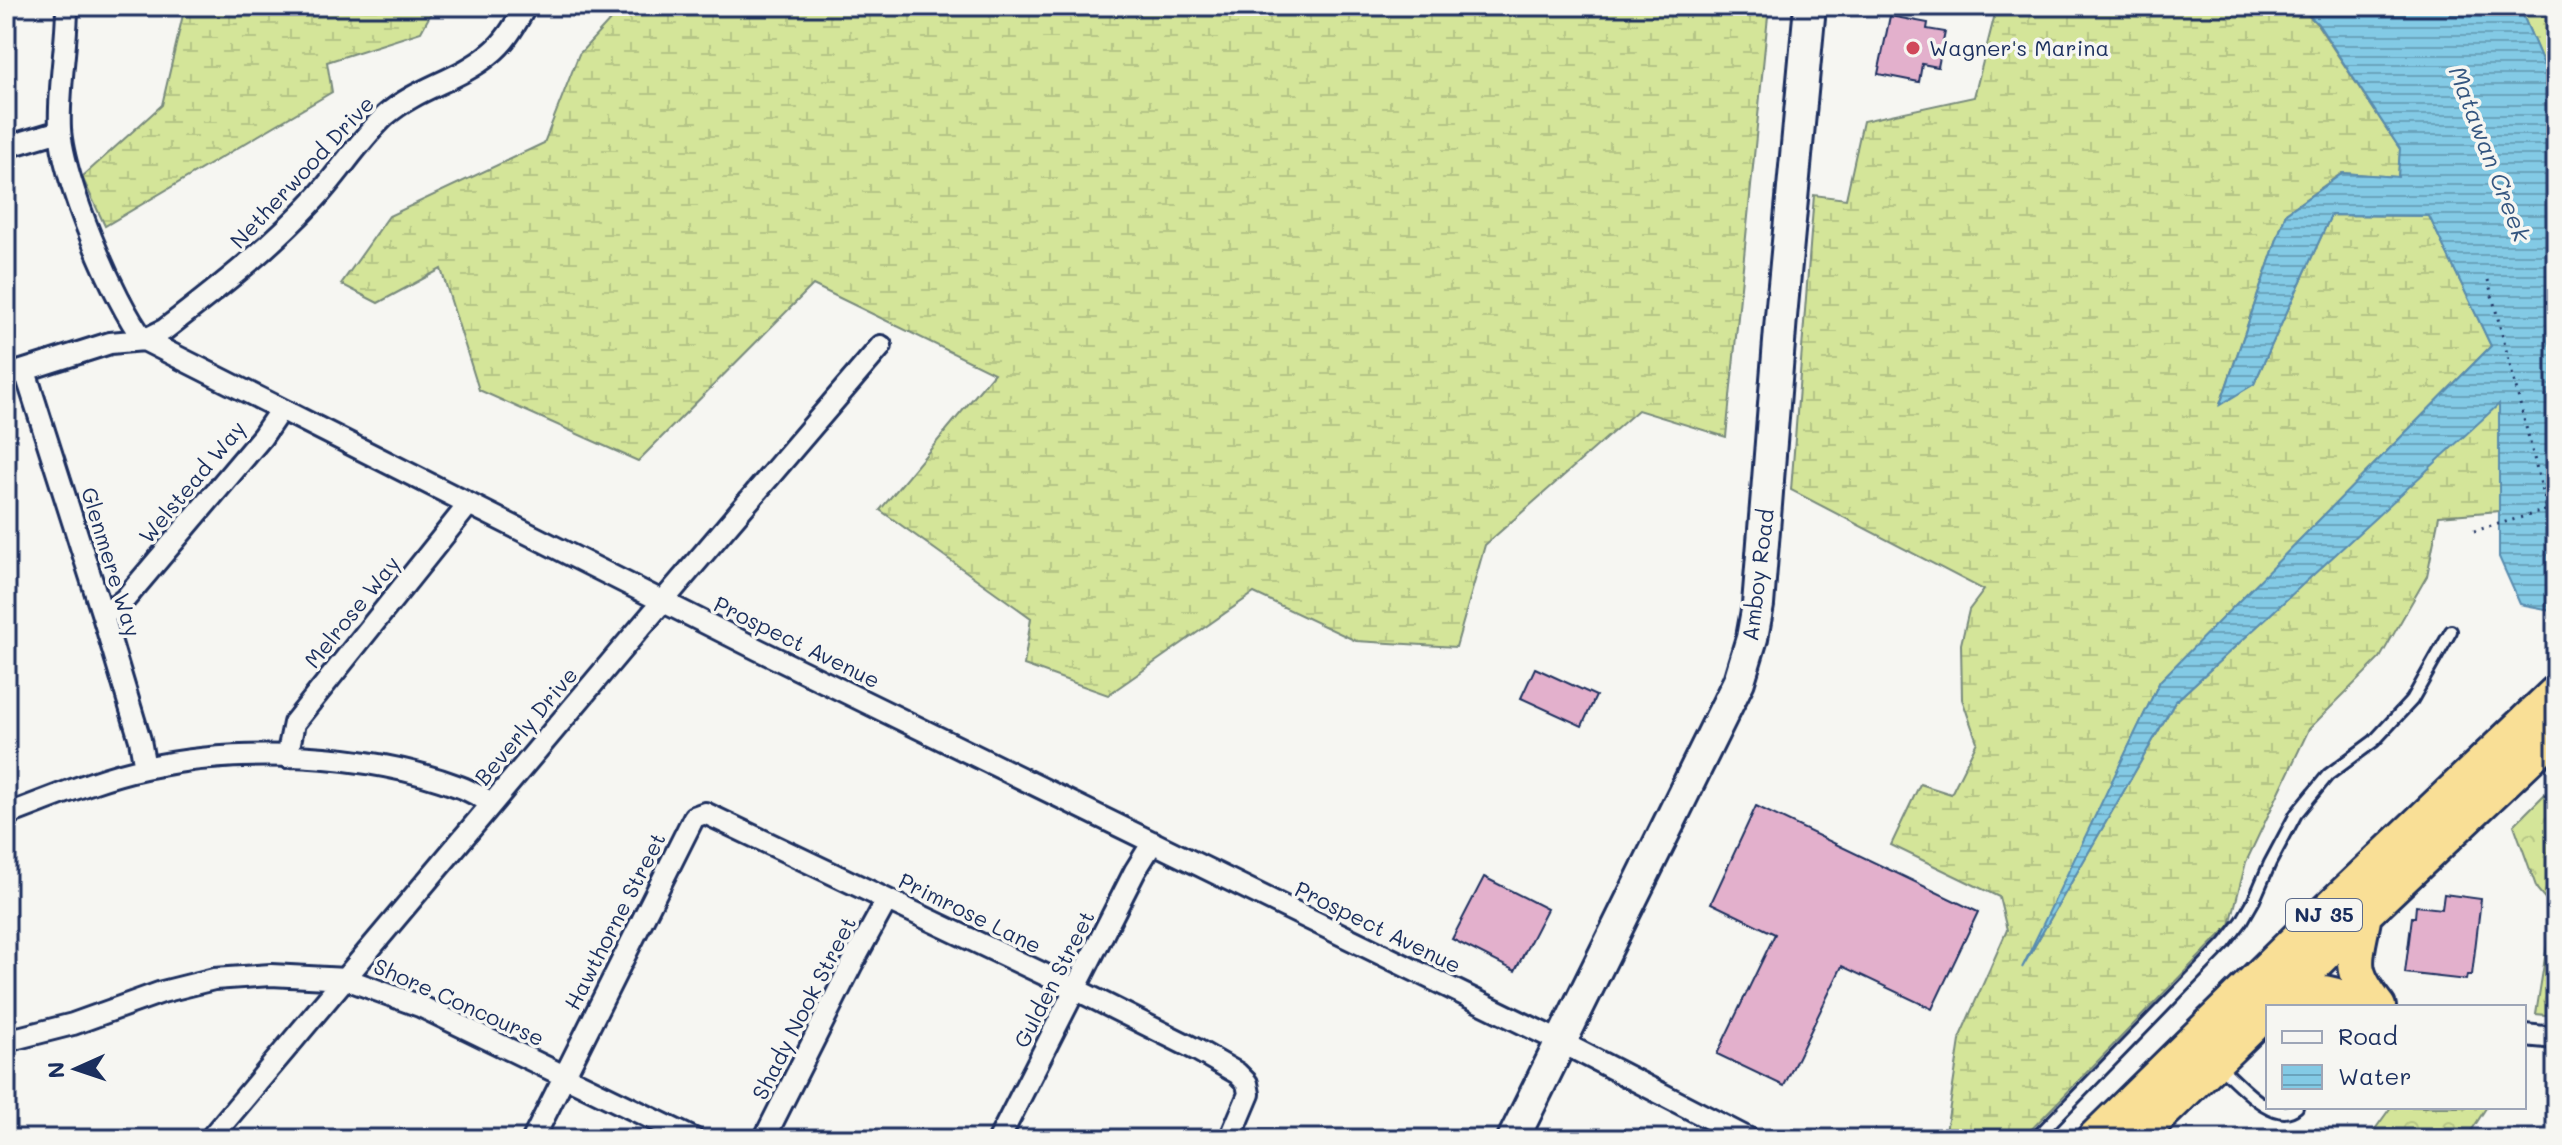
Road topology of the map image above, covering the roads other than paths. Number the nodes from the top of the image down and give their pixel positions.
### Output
1 (67, 6) edge
2 (526, 6) edge
3 (1810, 6) edge
4 (60, 131) junction
5 (6, 147) edge
6 (144, 340) junction
7 (881, 346) dead end
8 (15, 374) edge
9 (281, 409) junction
10 (469, 504) junction
11 (663, 602) junction
12 (103, 616) junction
13 (2451, 631) dead end
14 (2556, 693) edge
15 (2556, 732) edge
16 (287, 757) junction
17 (145, 768) junction
18 (492, 803) junction
19 (699, 813) joint
20 (6, 815) edge
21 (1153, 842) junction
22 (887, 900) junction
23 (2364, 914) junction
24 (346, 979) junction
25 (1075, 989) junction
26 (2274, 1003) edge
27 (2357, 1005) edge
28 (2377, 1005) edge
29 (2266, 1011) edge
30 (2526, 1035) edge
31 (2556, 1038) edge
32 (6, 1041) edge
33 (1561, 1042) junction
34 (2214, 1060) junction
35 (564, 1076) junction
36 (2266, 1107) edge
37 (2268, 1109) edge
38 (2296, 1109) edge
39 (210, 1139) edge
40 (533, 1139) edge
41 (694, 1139) edge
42 (764, 1139) edge
43 (999, 1139) edge
44 (1230, 1139) edge
45 (1513, 1139) edge
46 (1749, 1139) edge
47 (2035, 1139) edge
48 (2094, 1139) edge
49 (2135, 1139) edge

1 - 4 street
2 - 6 street, Netherwood Drive
3 - 33 main road, Amboy Road
4 - 5 street
4 - 6 street
6 - 8 street
6 - 9 street, Prospect Avenue
7 - 11 street, Beverly Drive
8 - 12 street, Glenmere Way
9 - 10 street, Prospect Avenue
9 - 12 street, Welstead Way
10 - 11 street, Prospect Avenue
10 - 16 street, Melrose Way
11 - 18 street, Beverly Drive
11 - 21 street, Prospect Avenue
12 - 17 street, Glenmere Way
13 - 47 lane
14 - 48 highway, NJ 35
15 - 23 highway, NJ 35
16 - 17 street
16 - 18 street
17 - 20 street
18 - 24 street, Beverly Drive
19 - 22 street, Primrose Lane
19 - 35 street, Hawthorne Street
21 - 25 street, Gulden Street
21 - 33 street, Prospect Avenue
22 - 25 street, Primrose Lane
22 - 42 street, Shady Nook Street
23 - 26 highway, NJ 35
23 - 28 highway
24 - 32 street, Shore Concourse
24 - 35 street, Shore Concourse
24 - 39 street, Beverly Drive
25 - 43 street, Gulden Street
25 - 44 street, Primrose Lane
26 - 27 highway
29 - 34 highway, NJ 35
30 - 31 street
33 - 45 main road, Amboy Road
33 - 46 street, Prospect Avenue
34 - 36 lane
34 - 49 highway, NJ 35
35 - 40 street, Hawthorne Street
35 - 41 street, Shore Concourse
37 - 38 lane

